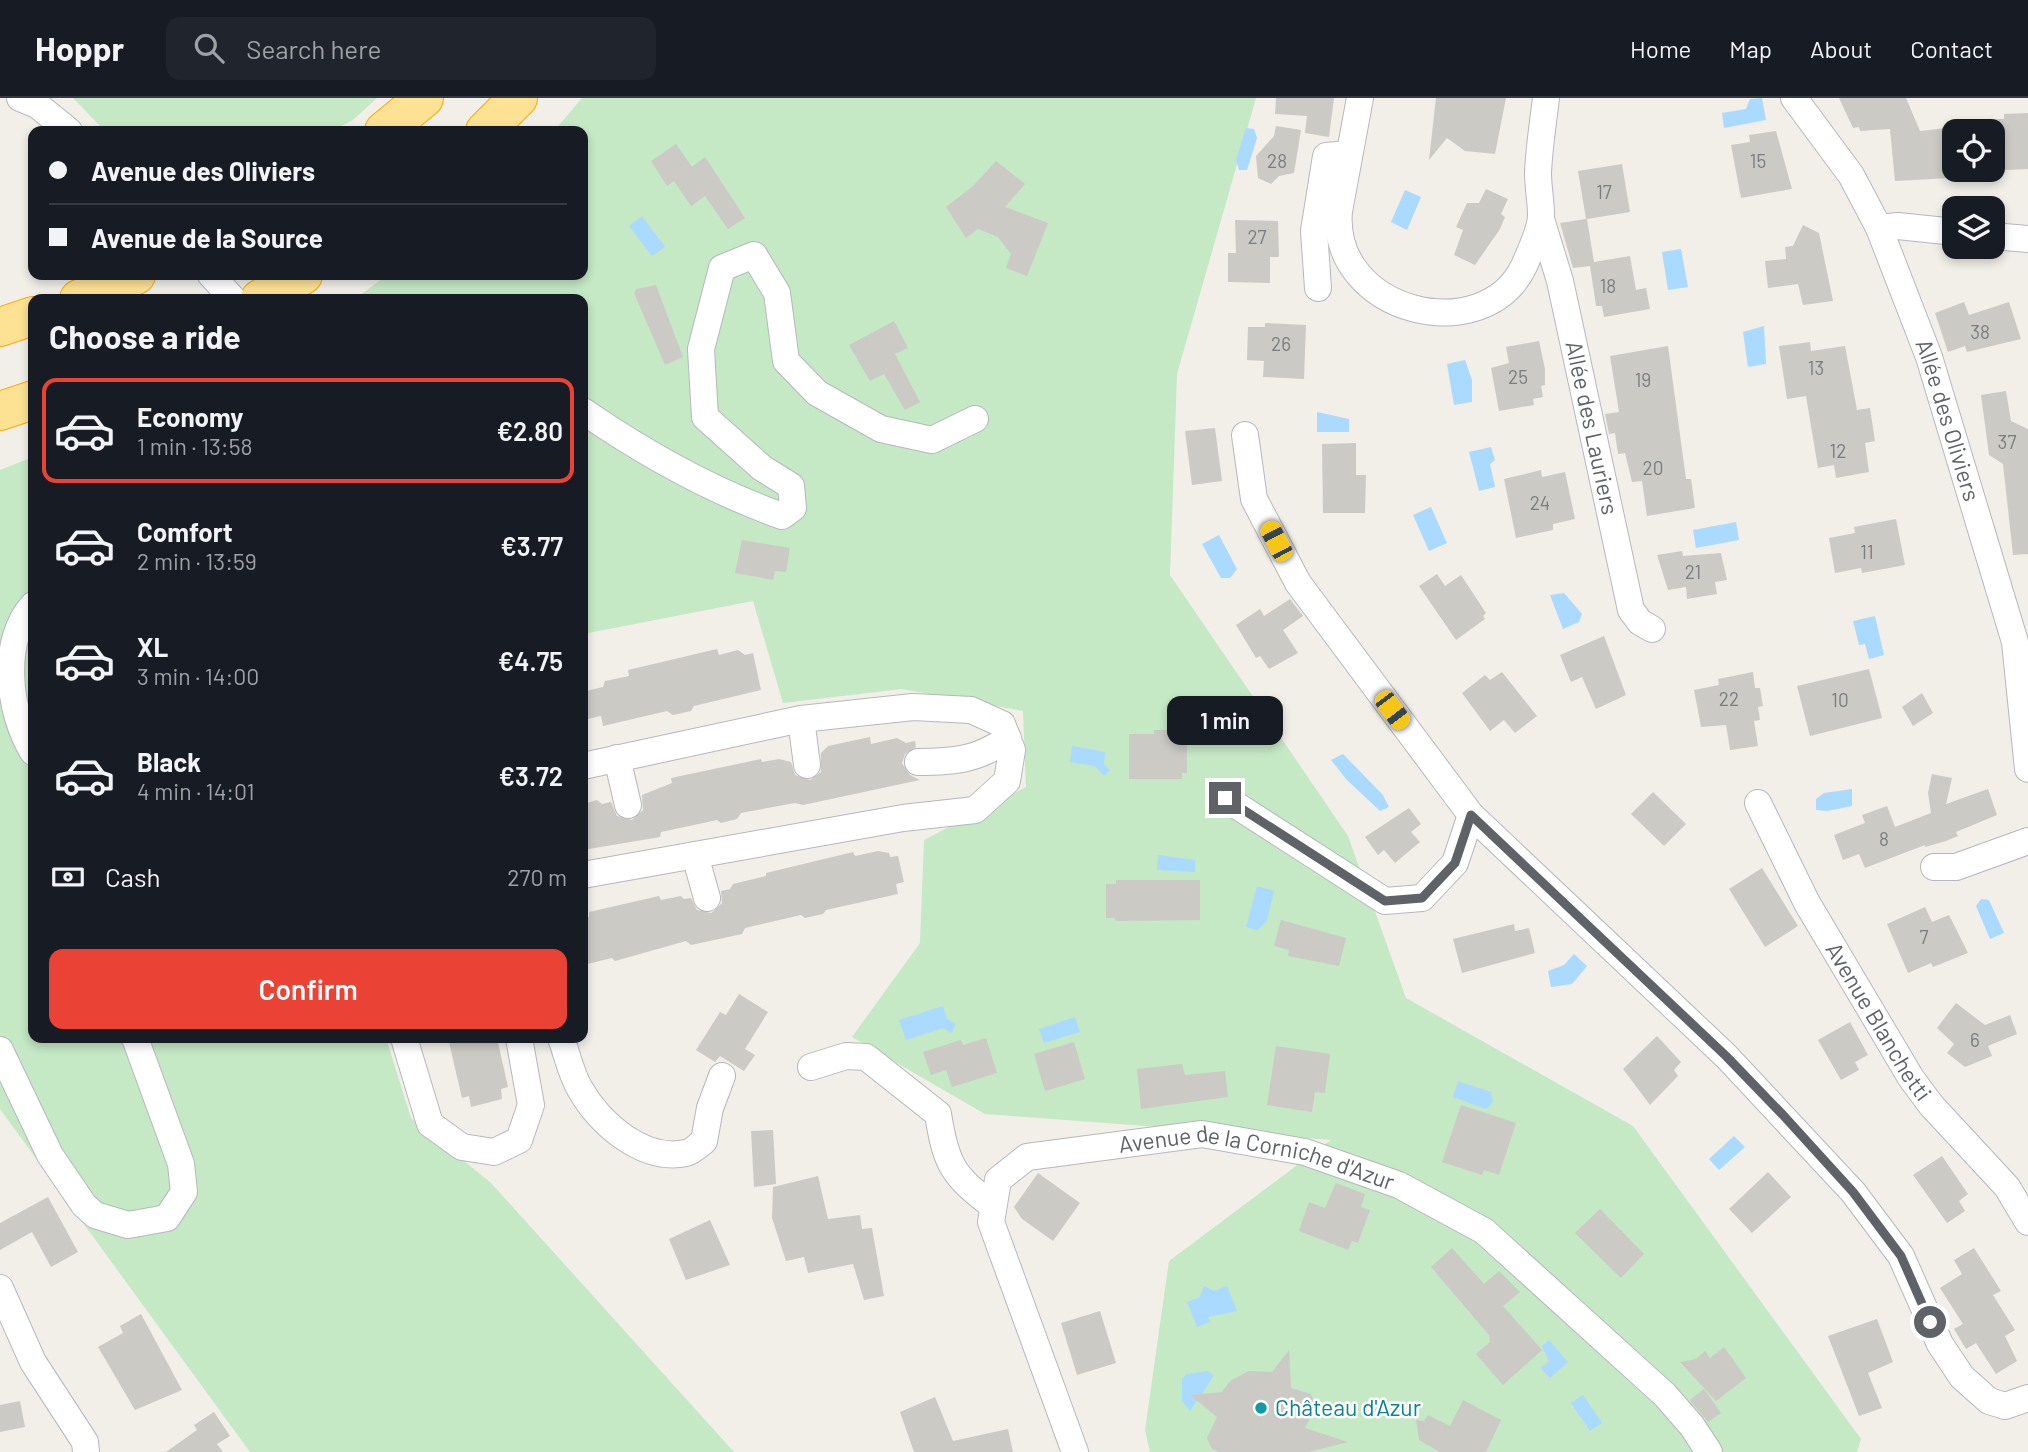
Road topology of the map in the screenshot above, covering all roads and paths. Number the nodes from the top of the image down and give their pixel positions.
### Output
1 (20, 98) edge
2 (425, 98) edge
3 (518, 98) edge
4 (1360, 98) edge
5 (1546, 98) edge
6 (1794, 98) edge
7 (63, 126) edge
8 (390, 126) edge
9 (490, 126) edge
10 (1349, 154) junction
11 (1541, 219) junction
12 (1879, 228) junction
13 (1942, 231) edge
14 (2005, 237) edge
15 (2028, 239) edge
16 (124, 280) edge
17 (216, 280) edge
18 (1318, 288) dead end
19 (91, 294) edge
20 (228, 294) edge
21 (28, 318) edge
22 (0, 327) edge
23 (28, 402) edge
24 (0, 411) edge
25 (588, 414) edge
26 (975, 419) dead end
27 (1245, 435) dead end
28 (28, 614) edge
29 (1652, 629) dead end
30 (801, 719) junction
31 (1008, 738) junction
32 (28, 741) edge
33 (617, 758) junction
34 (918, 762) dead end
35 (588, 765) edge
36 (807, 765) dead end
37 (2028, 769) edge
38 (1225, 798) dead end
39 (1758, 803) dead end
40 (628, 805) dead end
41 (1471, 815) junction
42 (2028, 841) edge
43 (695, 855) junction
44 (1934, 867) dead end
45 (588, 874) edge
46 (707, 898) dead end
47 (137, 1043) edge
48 (406, 1043) edge
49 (520, 1043) edge
50 (563, 1043) edge
51 (0, 1050) edge
52 (811, 1067) dead end
53 (722, 1076) dead end
54 (993, 1206) junction
55 (2026, 1220) edge
56 (0, 1288) edge
57 (2028, 1398) edge
58 (89, 1449) edge
59 (1075, 1452) edge
60 (1709, 1452) edge

1 - 7 street
2 - 8 highway
3 - 9 highway
4 - 10 street
5 - 11 street
6 - 12 street, Allée des Oliviers
10 - 11 street
10 - 18 street
11 - 29 street, Allée des Lauriers
12 - 13 street
12 - 37 street, Allée des Oliviers
14 - 15 street
16 - 19 highway
17 - 20 street
21 - 22 highway
23 - 24 highway
25 - 26 street
27 - 41 street
28 - 32 street
30 - 31 street
30 - 33 street
30 - 36 street
31 - 34 street
31 - 43 street
33 - 35 street
33 - 40 street
38 - 41 street
39 - 55 street, Avenue Blanchetti
41 - 57 street
42 - 44 street
43 - 45 street
43 - 46 street
47 - 51 street
48 - 49 street
50 - 53 street
52 - 54 street
54 - 59 street, Avenue de la Corniche d'Azur
54 - 60 street, Avenue de la Corniche d'Azur
56 - 58 street

